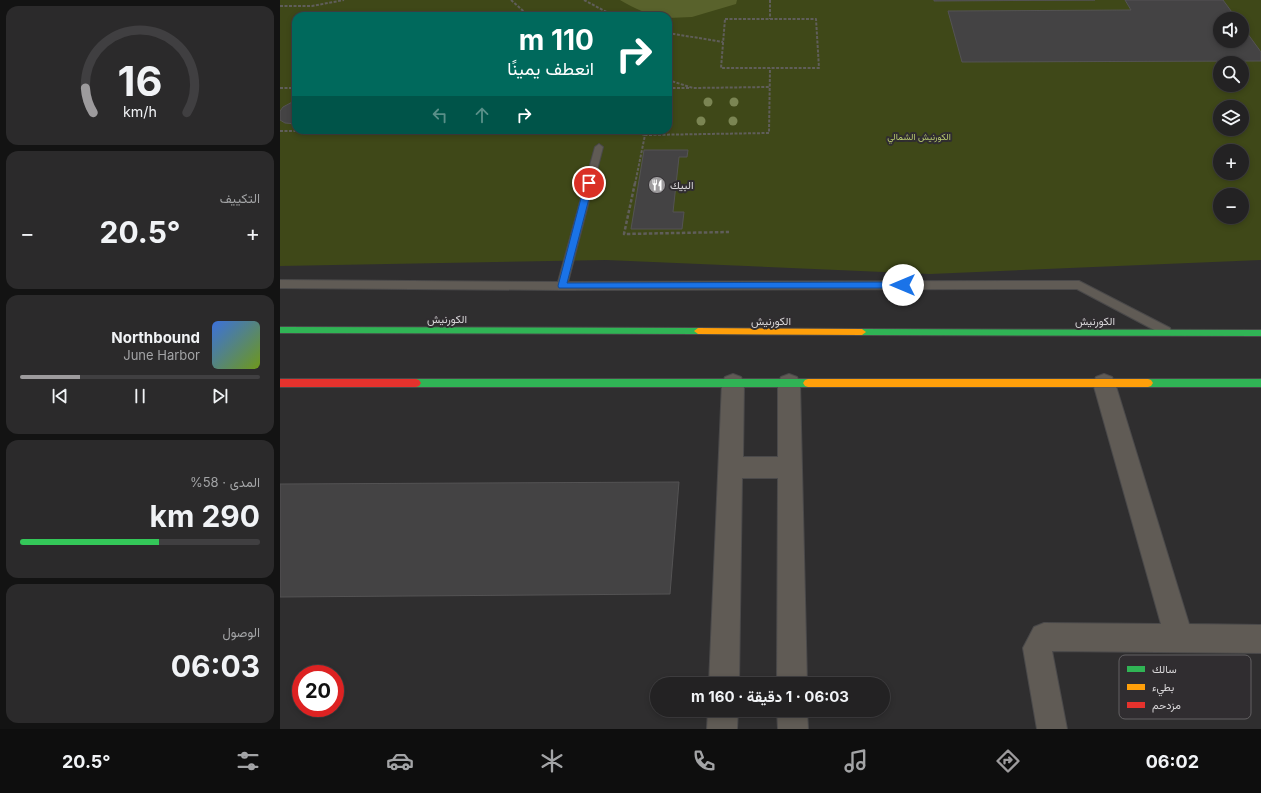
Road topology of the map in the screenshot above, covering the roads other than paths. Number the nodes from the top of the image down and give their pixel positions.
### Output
1 (599, 147) dead end
2 (280, 284) edge
3 (562, 286) junction
4 (280, 330) edge
5 (1170, 333) junction
6 (1261, 333) edge
7 (1261, 382) edge
8 (280, 383) edge
9 (733, 383) junction
10 (789, 383) junction
11 (1104, 383) junction
12 (731, 467) junction
13 (790, 468) junction
14 (1179, 637) junction
15 (1261, 639) edge
16 (724, 677) edge
17 (792, 677) edge
18 (723, 717) edge
19 (792, 717) edge
20 (722, 729) edge
21 (792, 729) edge
22 (1052, 729) edge

1 - 3 lane
2 - 3 lane
3 - 5 lane
4 - 5 main road, الكورنيش
5 - 6 main road, الكورنيش
7 - 11 main road
8 - 9 main road
9 - 10 main road
9 - 12 street
10 - 11 main road
10 - 13 street
11 - 14 street
12 - 13 street
12 - 16 street
13 - 17 street
14 - 15 street
14 - 22 street
18 - 20 street
19 - 21 street

